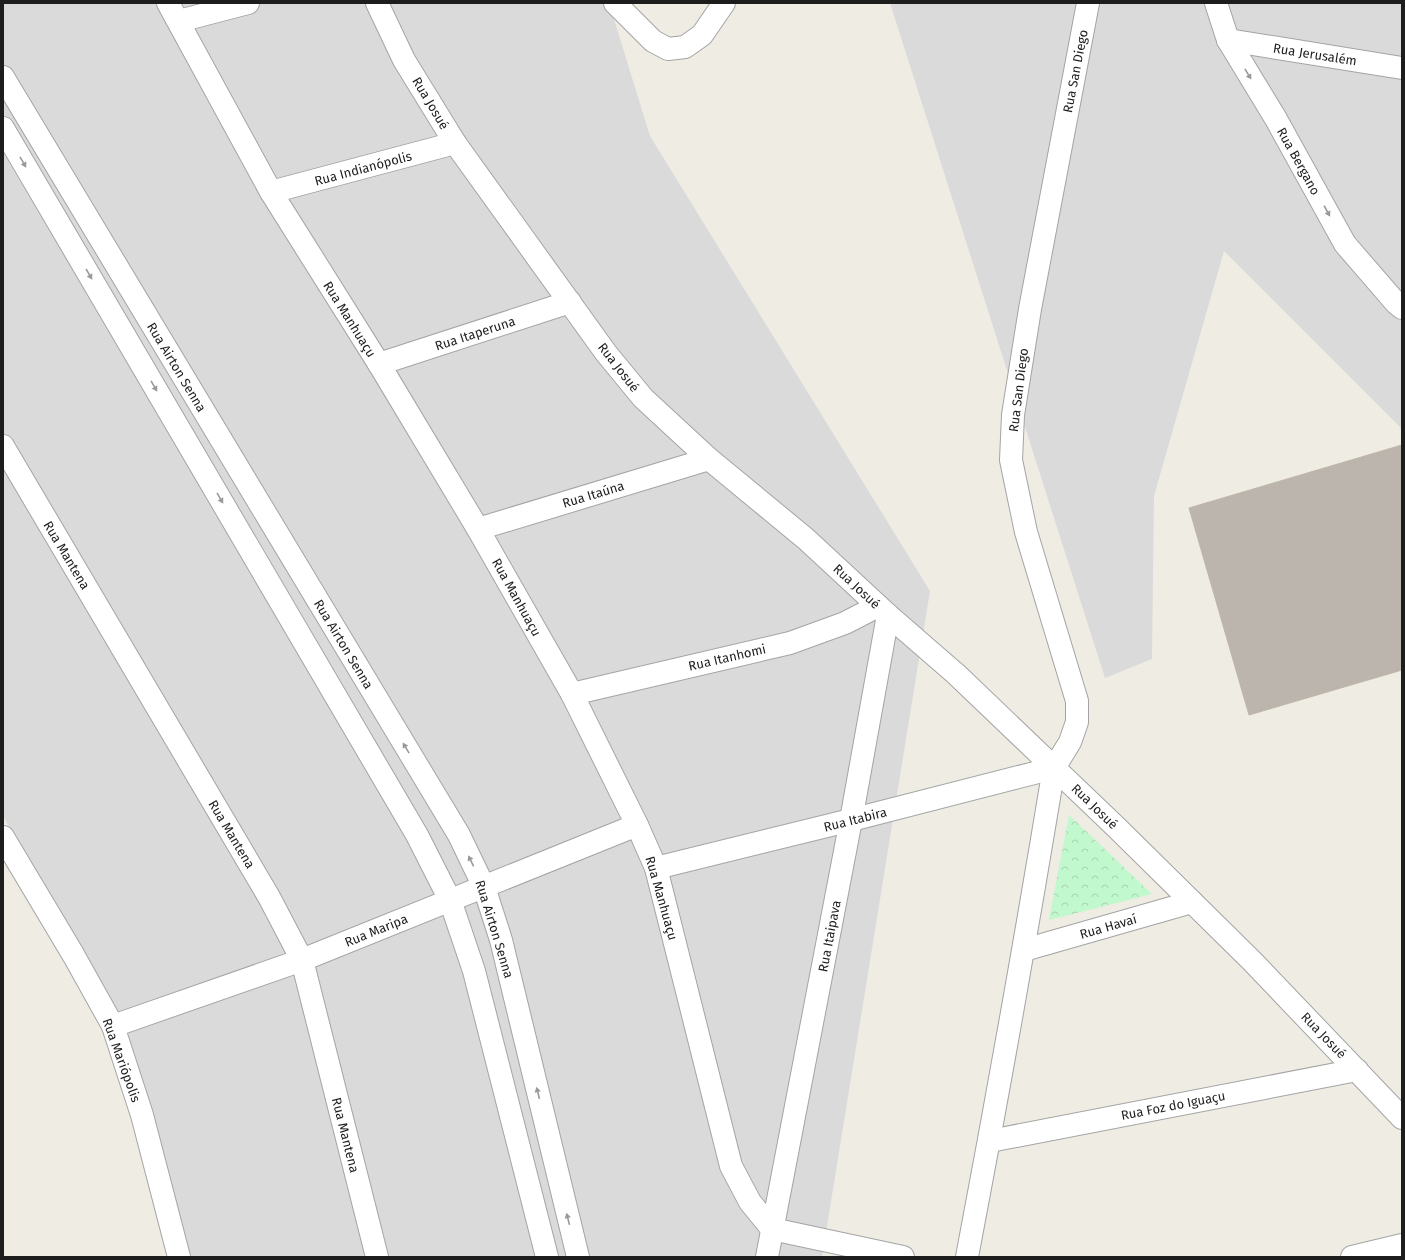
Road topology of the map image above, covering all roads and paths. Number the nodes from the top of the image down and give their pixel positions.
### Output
1 (248, 3) edge
2 (377, 3) edge
3 (615, 3) edge
4 (724, 3) edge
5 (1088, 3) edge
6 (1216, 3) edge
7 (174, 12) edge
8 (1228, 40) junction
9 (1402, 68) edge
10 (3, 77) edge
11 (3, 128) edge
12 (455, 143) junction
13 (271, 192) junction
14 (570, 302) junction
15 (1402, 308) edge
16 (379, 364) junction
17 (3, 446) edge
18 (709, 459) junction
19 (478, 529) junction
20 (883, 610) junction
21 (572, 694) junction
22 (1054, 768) junction
23 (851, 820) junction
24 (637, 825) junction
25 (3, 837) edge
26 (656, 868) junction
27 (484, 887) junction
28 (450, 900) junction
29 (1192, 902) junction
30 (1024, 950) junction
31 (302, 960) junction
32 (113, 1026) junction
33 (1357, 1070) junction
34 (1402, 1118) edge
35 (990, 1141) junction
36 (772, 1229) junction
37 (1402, 1245) edge
38 (179, 1257) edge
39 (377, 1257) edge
40 (547, 1257) edge
41 (578, 1257) edge
42 (767, 1257) edge
43 (903, 1257) edge
44 (967, 1257) edge
45 (1352, 1257) edge

1 - 7 street
2 - 12 street, Rua Josué
3 - 4 street
5 - 22 street, Rua San Diego
6 - 8 street, Rua Bergano
7 - 13 street, Rua Manhuaçu
8 - 9 street, Rua Jerusalém
8 -> 15 street, Rua Bergano
27 -> 10 street, Rua Airton Senna
11 -> 28 street
12 - 13 street, Rua Indianópolis
12 - 14 street, Rua Josué
13 - 16 street, Rua Manhuaçu
14 - 16 street, Rua Itaperuna
14 - 18 street, Rua Josué
16 - 19 street, Rua Manhuaçu
17 - 31 street, Rua Mantena
18 - 19 street, Rua Itaúna
18 - 20 street, Rua Josué
19 - 21 street, Rua Manhuaçu
20 - 21 street, Rua Itanhomi
20 - 22 street, Rua Josué
20 - 23 street, Rua Itaipava
21 - 24 street, Rua Manhuaçu
22 - 23 street, Rua Itabira
22 - 29 street, Rua Josué
22 - 30 street
23 - 26 street, Rua Itabira
23 - 36 street, Rua Itaipava
24 - 26 street, Rua Manhuaçu
24 - 27 street, Rua Maripa
25 - 32 street, Rua Mariópolis
26 - 36 street, Rua Manhuaçu
27 - 28 street, Rua Maripa
41 -> 27 street, Rua Airton Senna
28 - 31 street, Rua Maripa
28 - 40 street
29 - 30 street, Rua Havaí
29 - 33 street, Rua Josué
30 - 35 street
31 - 32 street, Rua Maripa
31 - 39 street, Rua Mantena
32 - 38 street, Rua Mariópolis
33 - 34 street, Rua Josué
33 - 35 street, Rua Foz do Iguaçu
35 - 44 street
36 - 42 street, Rua Itaipava
36 - 43 street
37 - 45 street

